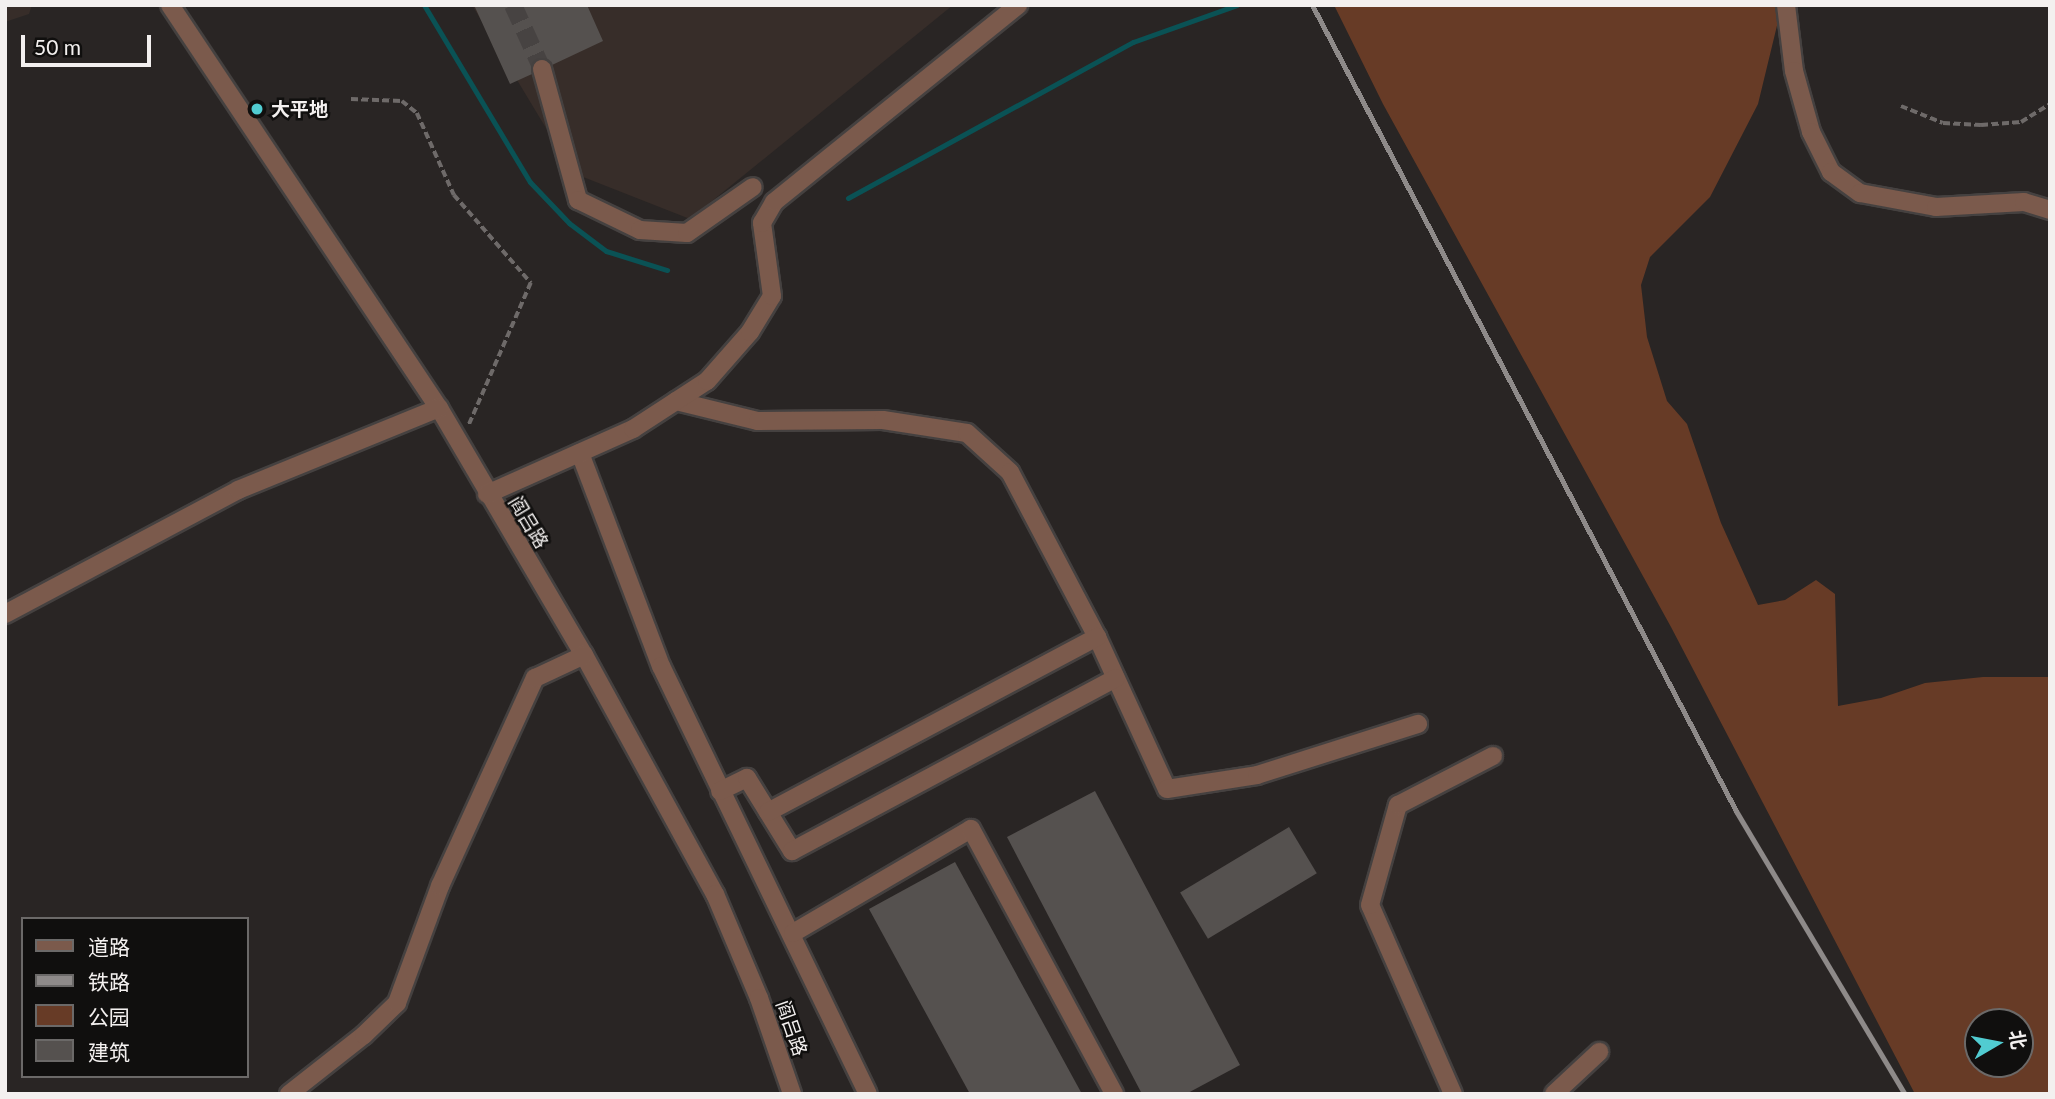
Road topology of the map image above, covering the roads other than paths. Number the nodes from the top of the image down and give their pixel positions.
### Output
1 (170, 5) edge
2 (1018, 5) edge
3 (1786, 5) edge
4 (542, 69) tunnel mouth
5 (753, 187) dead end
6 (2050, 210) edge
7 (676, 401) junction
8 (439, 408) junction
9 (580, 453) junction
10 (487, 494) junction
11 (5, 614) edge
12 (1097, 637) junction
13 (584, 655) junction
14 (1116, 678) junction
15 (1418, 724) dead end
16 (1493, 755) dead end
17 (720, 791) junction
18 (768, 812) junction
19 (793, 933) junction
20 (1600, 1052) dead end
21 (289, 1094) edge
22 (792, 1094) edge
23 (868, 1094) edge
24 (1114, 1094) edge
25 (1453, 1094) edge
26 (1554, 1094) edge

1 - 8 street, 阎吕路
2 - 7 street
3 - 6 street
4 - 5 street
7 - 9 street
7 - 12 street
8 - 10 street, 阎吕路
8 - 11 street
9 - 10 street
9 - 17 street
10 - 13 street, 阎吕路
12 - 14 street
12 - 18 street
13 - 21 street
13 - 22 street, 阎吕路
14 - 15 street
14 - 18 street
16 - 25 street
17 - 18 street
17 - 19 street
19 - 23 street
19 - 24 street
20 - 26 street

